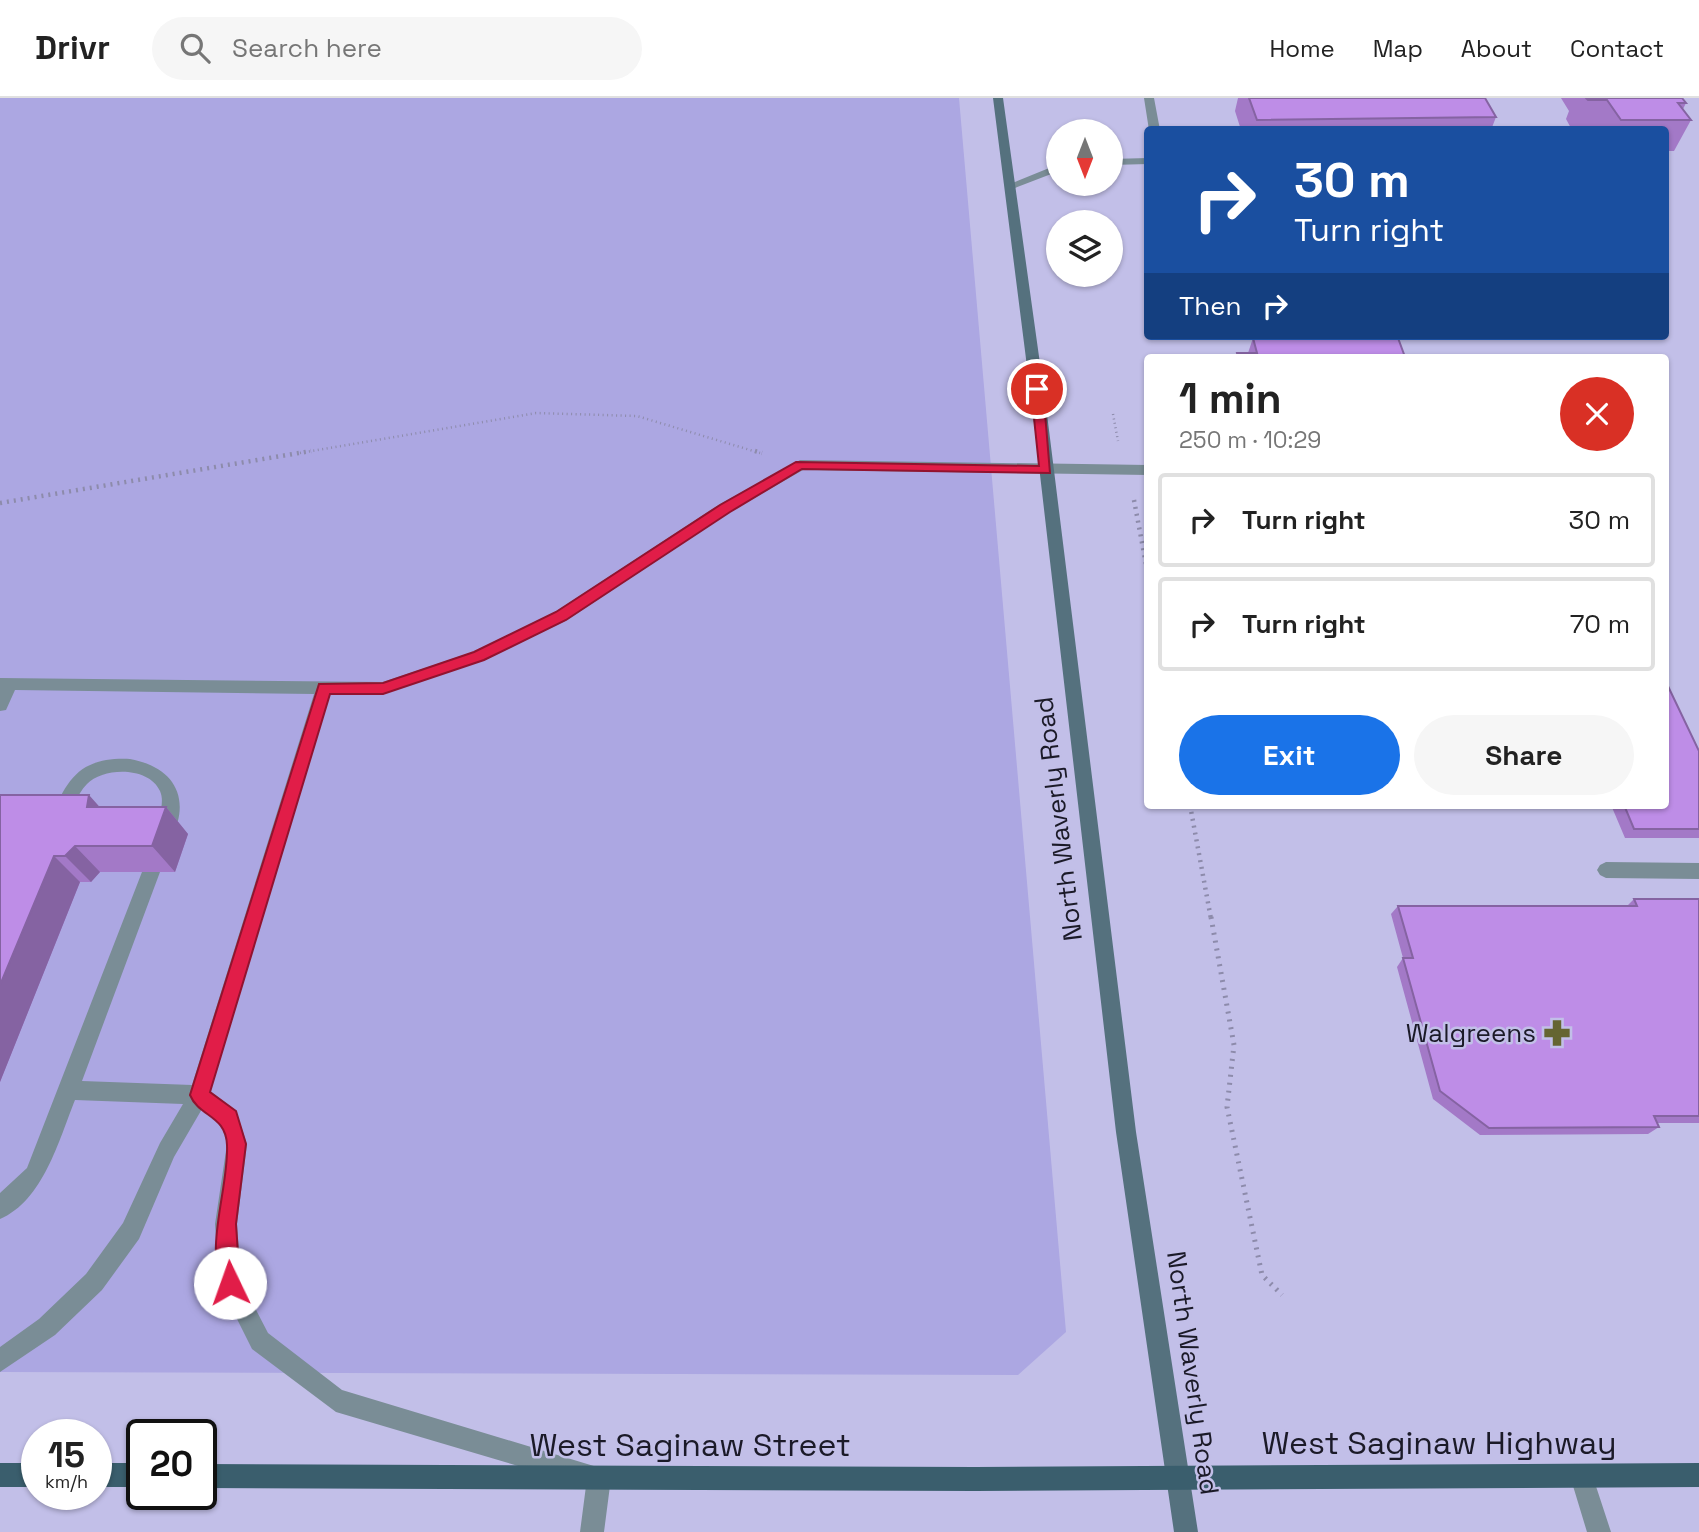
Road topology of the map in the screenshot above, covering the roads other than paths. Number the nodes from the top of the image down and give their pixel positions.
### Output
1 (998, 98) edge
2 (1149, 98) edge
3 (1154, 126) edge
4 (1144, 161) edge
5 (1124, 162) edge
6 (1046, 172) edge
7 (1011, 186) junction
8 (1046, 470) junction
9 (1144, 470) edge
10 (5, 684) edge
11 (324, 688) junction
12 (0, 705) edge
13 (58, 822) edge
14 (165, 834) edge
15 (1606, 870) dead end
16 (1699, 871) edge
17 (151, 872) edge
18 (69, 1090) junction
19 (199, 1095) junction
20 (0, 1208) edge
21 (0, 1362) edge
22 (0, 1475) edge
23 (21, 1475) edge
24 (1699, 1475) edge
25 (217, 1476) edge
26 (1582, 1476) junction
27 (599, 1478) junction
28 (1179, 1478) junction
29 (593, 1532) edge
30 (1186, 1532) edge
31 (1599, 1532) edge

1 - 7 main road, North Waverly Road
2 - 3 lane
4 - 5 lane
6 - 7 lane
7 - 8 main road, North Waverly Road
8 - 9 lane
8 - 11 lane
8 - 28 main road, North Waverly Road
10 - 11 lane
10 - 12 lane
11 - 19 lane
13 - 14 lane
15 - 16 lane
17 - 18 lane
18 - 19 lane
18 - 20 lane
19 - 21 lane
19 - 27 lane
22 - 23 main road
24 - 26 main road, West Saginaw Highway
25 - 27 main road, West Saginaw Street
26 - 28 main road, West Saginaw Highway
26 - 31 lane
27 - 28 main road, West Saginaw Street
27 - 29 lane
28 - 30 main road, North Waverly Road

